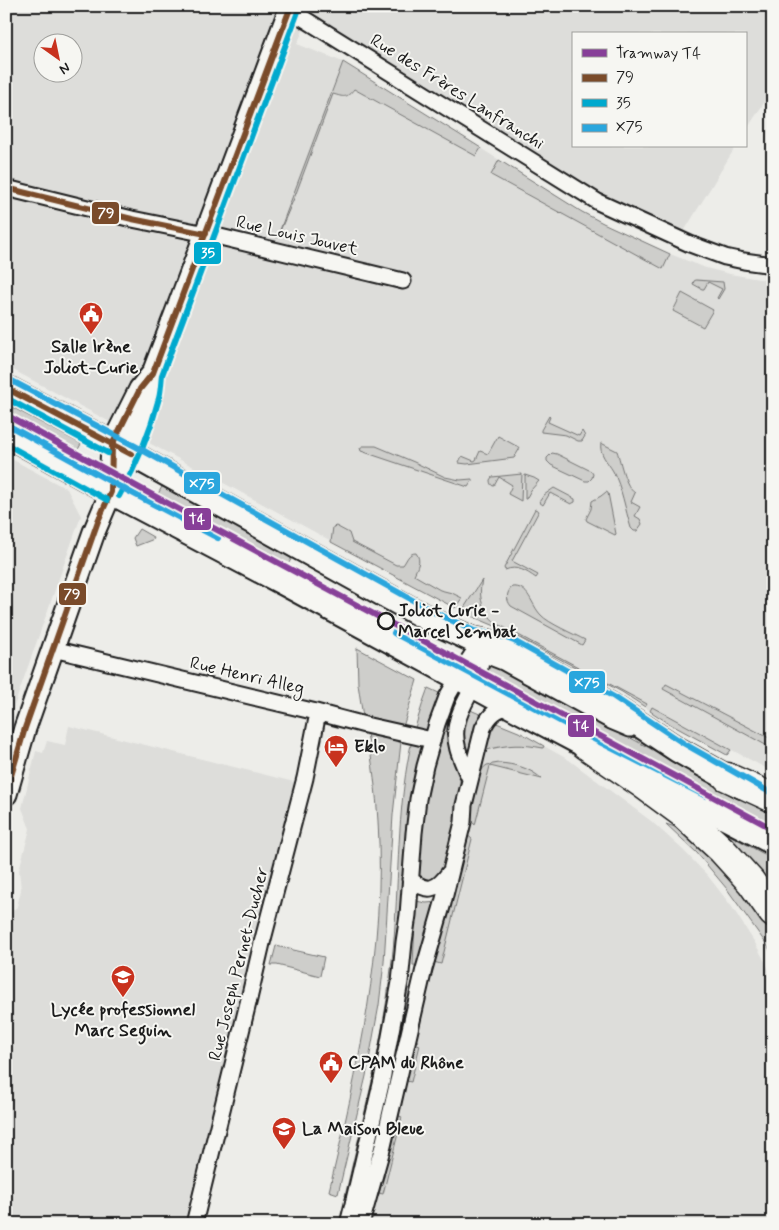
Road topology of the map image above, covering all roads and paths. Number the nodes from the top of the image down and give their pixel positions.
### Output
1 (290, 8) edge
2 (6, 188) edge
3 (206, 234) junction
4 (773, 265) edge
5 (403, 280) dead end
6 (6, 388) edge
7 (6, 434) edge
8 (122, 449) junction
9 (111, 492) junction
10 (476, 646) junction
11 (53, 649) junction
12 (466, 681) junction
13 (512, 706) junction
14 (318, 713) junction
15 (432, 740) junction
16 (586, 745) junction
17 (727, 777) junction
18 (470, 778) junction
19 (6, 794) edge
20 (773, 798) edge
21 (773, 804) edge
22 (773, 842) edge
23 (450, 873) junction
24 (410, 879) junction
25 (773, 913) edge
26 (408, 916) junction
27 (420, 987) junction
28 (194, 1224) edge
29 (348, 1224) edge
30 (361, 1224) edge

1 - 3 street
1 - 4 street, Rue des Frères Lanfranchi
2 - 3 street, Rue Louis Jouvet
3 - 5 street, Rue Louis Jouvet
3 - 8 street
6 - 8 main road
7 - 9 main road
8 - 9 street
8 - 10 main road
9 - 11 street
9 - 12 main road
10 - 12 street
10 - 17 main road
11 - 14 street, Rue Henri Alleg
11 - 19 street
12 - 13 main road
12 - 15 street
12 - 18 street
13 - 16 main road
13 - 18 street
14 - 15 street, Rue Henri Alleg
14 - 28 street, Rue Joseph Pernet-Ducher
15 - 24 street
16 - 22 main road
16 - 25 highway
17 - 20 highway
17 - 21 main road
18 - 23 street
23 - 24 street
23 - 27 street
24 - 26 street
26 - 27 street
26 - 29 street
27 - 30 street

